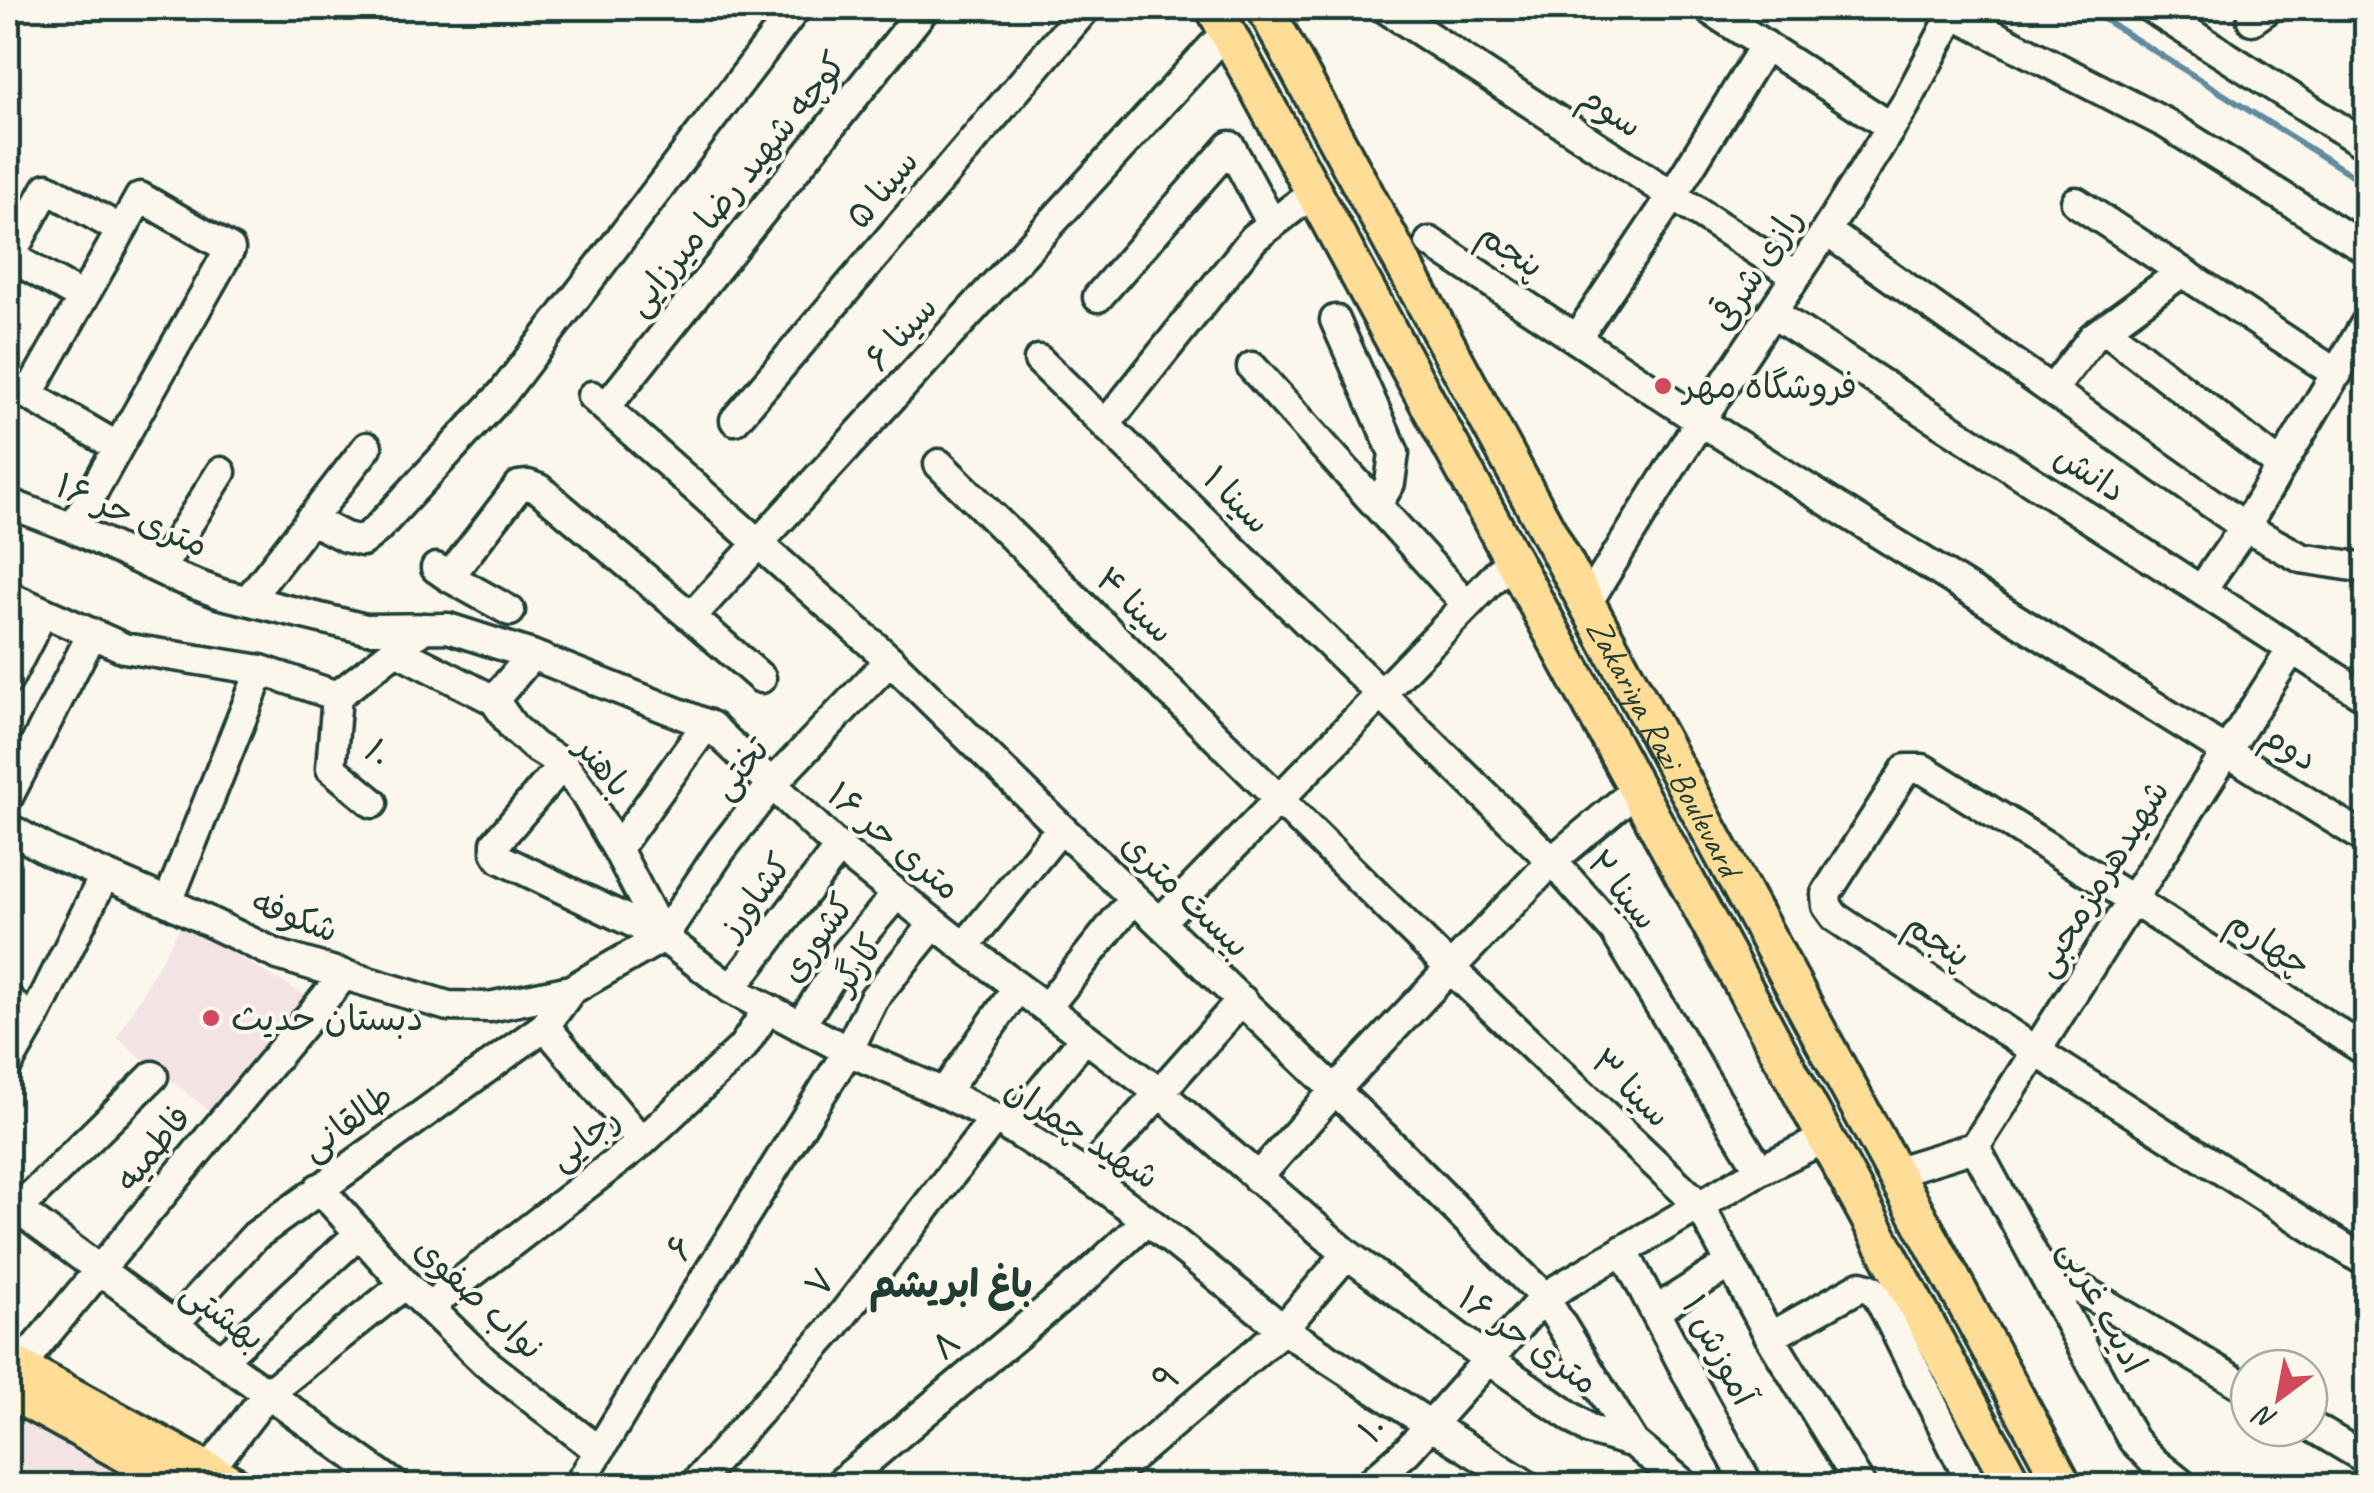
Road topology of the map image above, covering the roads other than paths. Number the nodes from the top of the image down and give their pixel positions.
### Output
1 (796, 8) edge
2 (925, 8) edge
3 (1086, 8) edge
4 (1264, 8) edge
5 (1384, 8) edge
6 (1707, 8) edge
7 (2152, 8) edge
8 (1954, 11) edge
9 (1221, 19) edge
10 (1765, 44) junction
11 (1891, 127) junction
12 (2366, 145) edge
13 (1314, 192) junction
14 (1672, 196) junction
15 (2076, 202) dead end
16 (1272, 224) junction
17 (121, 230) junction
18 (1826, 231) junction
19 (1430, 242) dead end
20 (2366, 249) edge
21 (9, 256) edge
22 (2182, 272) junction
23 (1796, 276) junction
24 (1098, 296) dead end
25 (83, 298) junction
26 (1772, 313) junction
27 (1334, 320) dead end
28 (2366, 323) edge
29 (2105, 329) junction
30 (1576, 339) junction
31 (1040, 360) dead end
32 (1252, 368) dead end
33 (2336, 374) junction
34 (18, 390) edge
35 (2052, 390) junction
36 (599, 401) joint
37 (735, 420) dead end
38 (1700, 421) junction
39 (1106, 424) junction
40 (367, 447) dead end
41 (118, 448) junction
42 (938, 464) dead end
43 (2281, 466) junction
44 (220, 472) dead end
45 (8, 503) edge
46 (1377, 505) junction
47 (310, 519) junction
48 (2246, 526) junction
49 (74, 528) junction
50 (760, 544) junction
51 (1512, 558) junction
52 (2366, 568) edge
53 (160, 569) junction
54 (2202, 589) junction
55 (8, 596) edge
56 (248, 600) junction
57 (1587, 603) junction
58 (1467, 605) junction
59 (510, 611) dead end
60 (44, 612) junction
61 (691, 617) junction
62 (1548, 623) junction
63 (424, 628) junction
64 (92, 634) junction
65 (2292, 649) junction
66 (396, 650) junction
67 (532, 655) junction
68 (890, 660) junction
69 (261, 670) junction
70 (761, 678) dead end
71 (8, 680) edge
72 (1380, 695) junction
73 (338, 696) junction
74 (2366, 697) edge
75 (494, 700) junction
76 (707, 724) junction
77 (2225, 750) junction
78 (562, 764) junction
79 (772, 784) junction
80 (1637, 789) junction
81 (8, 797) edge
82 (1280, 799) junction
83 (373, 803) dead end
84 (8, 828) edge
85 (1061, 828) junction
86 (2366, 839) edge
87 (617, 848) junction
88 (838, 848) junction
89 (1552, 861) junction
90 (104, 876) junction
91 (896, 895) junction
92 (2131, 899) junction
93 (168, 902) junction
94 (1122, 913) dead end
95 (1160, 922) junction
96 (934, 924) junction
97 (663, 937) junction
98 (964, 947) junction
99 (1450, 968) junction
100 (344, 974) junction
101 (1018, 987) junction
102 (731, 989) junction
103 (571, 990) junction
104 (8, 998) edge
105 (1242, 1000) junction
106 (1046, 1008) junction
107 (768, 1009) junction
108 (32, 1022) junction
109 (545, 1026) junction
110 (800, 1026) junction
111 (1086, 1037) junction
112 (848, 1051) junction
113 (2366, 1051) edge
114 (2037, 1052) junction
115 (8, 1064) edge
116 (153, 1076) dead end
117 (1336, 1090) junction
118 (944, 1093) junction
119 (1160, 1093) junction
120 (1003, 1124) junction
121 (1826, 1138) junction
122 (642, 1142) junction
123 (1975, 1147) junction
124 (1760, 1170) junction
125 (1894, 1172) junction
126 (1086, 1176) junction
127 (1257, 1178) junction
128 (319, 1188) junction
129 (13, 1206) edge
130 (1700, 1206) junction
131 (1147, 1220) junction
132 (360, 1234) junction
133 (1623, 1250) junction
134 (1348, 1254) junction
135 (2366, 1262) edge
136 (1729, 1264) junction
137 (2038, 1264) junction
138 (101, 1271) junction
139 (405, 1284) junction
140 (1544, 1297) junction
141 (428, 1307) junction
142 (1655, 1310) junction
143 (1905, 1318) junction
144 (173, 1325) junction
145 (1283, 1329) junction
146 (1770, 1337) junction
147 (220, 1360) junction
148 (1488, 1360) junction
149 (12, 1373) edge
150 (2229, 1377) edge
151 (267, 1394) junction
152 (1430, 1425) junction
153 (2329, 1436) edge
154 (1634, 1443) junction
155 (599, 1451) junction
156 (2366, 1456) edge
157 (209, 1481) edge
158 (396, 1486) edge
159 (578, 1486) edge
160 (693, 1486) edge
161 (837, 1486) edge
162 (1099, 1486) edge
163 (1367, 1486) edge
164 (1528, 1486) edge
165 (1686, 1486) edge
166 (1750, 1486) edge
167 (1861, 1486) edge
168 (1974, 1486) edge
169 (2014, 1486) edge
170 (2064, 1486) edge
171 (2184, 1486) edge

1 - 47 street
2 - 36 street, کوچه شهید رضا میرزایی
3 - 37 street, سینا ۵
4 - 57 main road, Zakariya Razi Boulevard
5 - 14 street, سوم
6 - 10 street
7 - 12 street
8 - 11 street, رازی شرقی
8 - 20 street
9 - 13 main road, Zakariya Razi Boulevard
9 - 50 street, سینا ۶
10 - 11 street
10 - 14 street
11 - 18 street, رازی شرقی
13 - 16 street
13 - 51 main road, Zakariya Razi Boulevard
14 - 23 street, سوم
14 - 30 street
15 - 22 street
16 - 24 street
16 - 39 street
17 - 21 street
17 - 25 street
17 - 41 street
18 - 23 street, رازی شرقی
18 - 35 street
19 - 30 street, پنجم
21 - 25 street
22 - 29 street
22 - 33 street
23 - 26 street, رازی شرقی
25 - 34 street
26 - 38 street, رازی شرقی
26 - 54 street, دانش
27 - 46 street
28 - 33 street
29 - 35 street
29 - 43 street
30 - 38 street, پنجم
31 - 39 street, ۱ سینا
32 - 46 street
33 - 43 street
34 - 41 street
35 - 48 street
36 - 50 street, بیست متری
38 - 57 street, رازی شرقی
38 - 77 street, دوم
39 - 72 street, ۱ سینا
40 - 47 street
41 - 49 street
42 - 82 street, سینا ۴
43 - 48 street
44 - 53 street
45 - 49 street, ۱۶ متری حر
46 - 58 street
47 - 56 street
48 - 52 street
48 - 54 street
49 - 53 street, ۱۶ متری حر
50 - 61 street, سینا ۶
50 - 68 street, بیست متری
51 - 58 street
51 - 62 main road, Zakariya Razi Boulevard
53 - 56 street, ۱۶ متری حر
54 - 65 street, دانش
55 - 60 street
56 - 63 street, ۱۶ متری حر
57 - 62 main road
57 - 125 main road, Zakariya Razi Boulevard
58 - 72 street
59 - 61 street
60 - 64 street
60 - 71 street
61 - 70 street
62 - 80 main road, Zakariya Razi Boulevard
63 - 66 street
63 - 67 street, ۱۶ متری حر
64 - 69 street
64 - 81 street
65 - 74 street, دانش
65 - 77 street, شهیدهرمزمحبی
66 - 73 street
66 - 75 street, باهنر
67 - 75 street
67 - 76 street, ۱۶ متری حر
68 - 79 street, تختی
68 - 85 street, بیست متری
69 - 73 street
69 - 93 street
72 - 82 street
72 - 89 street, سینا ۲
73 - 83 street, ۱۰
75 - 78 street, باهنر
76 - 79 street, ۱۶ متری حر
76 - 87 street
77 - 86 street, دوم
77 - 92 street, شهیدهرمزمحبی
78 - 87 street, باهنر
78 - 97 street
79 - 88 street, ۱۶ متری حر
79 - 97 street, تختی
80 - 89 street
80 - 121 main road, Zakariya Razi Boulevard
82 - 95 street
82 - 99 street, سینا ۳
84 - 90 street, شکوفه
85 - 95 street, بیست متری
85 - 98 street
87 - 97 street, باهنر
88 - 91 street, ۱۶ متری حر
88 - 102 street, کشاورز
89 - 99 street
89 - 124 street, سینا ۲
90 - 93 street, شکوفه
90 - 108 street
91 - 96 street, ۱۶ متری حر
91 - 110 street, کشوری
92 - 113 street, چهارم
92 - 114 street, شهیدهرمزمحبی
92 - 114 street, پنجم
93 - 100 street, شکوفه
94 - 106 street
95 - 105 street, بیست متری
96 - 98 street, ۱۶ متری حر
96 - 112 street, کارگر
97 - 102 street, شهید چمران
97 - 103 street
98 - 101 street, ۱۶ متری حر
99 - 117 street
99 - 130 street, سینا ۳
100 - 103 street, شکوفه
100 - 138 street, فاطمیه
101 - 106 street, ۱۶ متری حر
101 - 118 street
102 - 107 street, شهید چمران
103 - 109 street, طالقانی
104 - 108 street
105 - 117 street, بیست متری
105 - 119 street
106 - 111 street, ۱۶ متری حر
107 - 110 street, شهید چمران
107 - 122 street, رجایی
108 - 115 street
109 - 122 street
109 - 128 street, طالقانی
110 - 112 street, شهید چمران
111 - 119 street, ۱۶ متری حر
111 - 120 street, ۷
112 - 118 street, شهید چمران
112 - 155 street, ۶
114 - 123 street, شهیدهرمزمحبی
114 - 135 street, پنجم
116 - 129 street
117 - 127 street
117 - 140 street, بیست متری
118 - 120 street, شهید چمران
119 - 126 street
119 - 127 street, ۱۶ متری حر
120 - 126 street, شهید چمران
120 - 160 street, ۷
121 - 124 street, ۱۰
121 - 143 main road, Zakariya Razi Boulevard
122 - 141 street, رجایی
123 - 125 street
123 - 137 street, ادیب غربی
124 - 130 street, ۱۰
125 - 170 main road, Zakariya Razi Boulevard
126 - 131 street, شهید چمران
127 - 134 street, ۱۶ متری حر
128 - 132 street, نواب صفوی
128 - 144 street, طالقانی
129 - 138 street, بهشتی
130 - 133 street, ۱۰
130 - 136 street, سینا ۳
131 - 145 street, شهید چمران
131 - 161 street, ۸
132 - 139 street, نواب صفوی
132 - 147 street
133 - 140 street, ۱۰
133 - 142 street, آموزش ۱
134 - 145 street, ۹
134 - 148 street, ۱۶ متری حر
136 - 142 street
136 - 146 street, سینا ۳
137 - 150 street
137 - 171 street, ادیب غربی
138 - 144 street, بهشتی
138 - 149 street, فاطمیه
139 - 141 street, نواب صفوی
139 - 151 street
140 - 148 street, ۱۰
140 - 154 street, بیست متری
141 - 155 street, نواب صفوی
142 - 166 street, آموزش ۱
143 - 146 street
143 - 168 street
143 - 169 main road, Zakariya Razi Boulevard
144 - 147 street, بهشتی
145 - 152 street, شهید چمران
145 - 162 street, ۹
146 - 167 street, سینا ۳
147 - 151 street, بهشتی
148 - 152 street, ۱۰
148 - 154 street, ۱۶ متری حر
149 - 157 main road
151 - 157 street
151 - 158 street, بهشتی
152 - 163 street, ۱۰
152 - 164 street, شهید چمران
153 - 156 street
154 - 165 street, بیست متری
155 - 159 street, ۶

